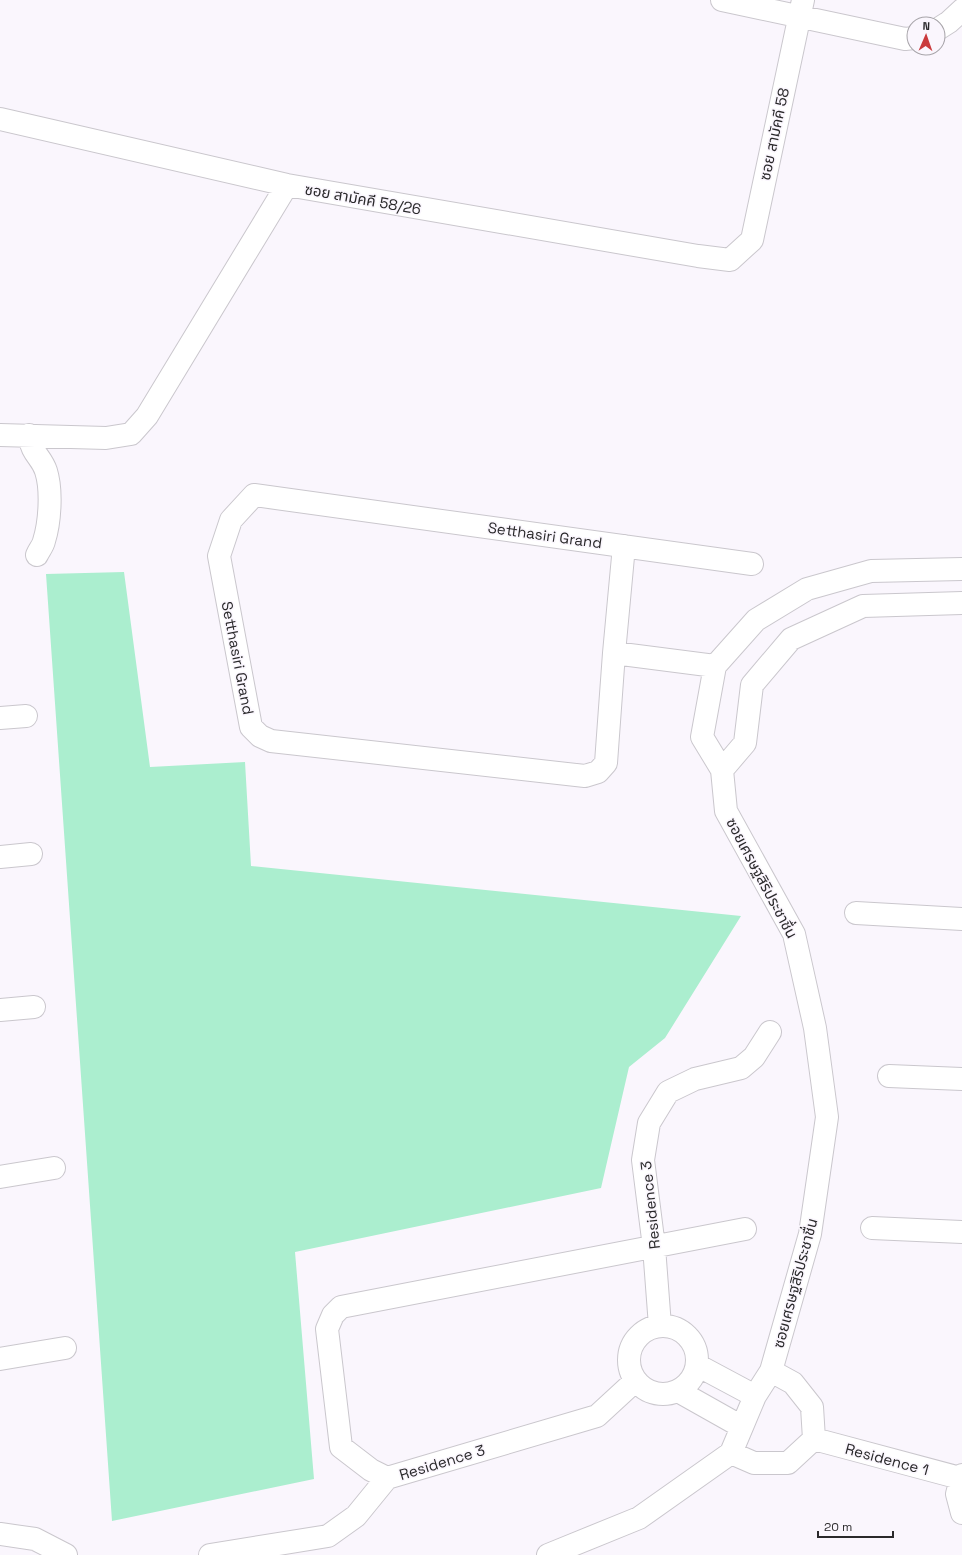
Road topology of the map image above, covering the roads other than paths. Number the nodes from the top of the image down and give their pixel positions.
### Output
1 (722, 0) edge
2 (801, 8) edge
3 (962, 10) edge
4 (946, 24) edge
5 (906, 39) edge
6 (0, 119) edge
7 (287, 186) junction
8 (730, 260) joint
9 (0, 434) edge
10 (29, 436) junction
11 (624, 546) junction
12 (37, 555) dead end
13 (752, 564) dead end
14 (962, 569) edge
15 (962, 603) edge
16 (614, 653) junction
17 (715, 666) junction
18 (26, 716) dead end
19 (0, 718) edge
20 (722, 770) junction
21 (31, 854) dead end
22 (0, 857) edge
23 (856, 913) dead end
24 (962, 919) edge
25 (34, 1007) dead end
26 (0, 1010) edge
27 (770, 1032) dead end
28 (889, 1076) dead end
29 (962, 1079) edge
30 (54, 1168) dead end
31 (0, 1177) edge
32 (872, 1228) dead end
33 (746, 1229) dead end
34 (962, 1232) edge
35 (654, 1247) junction
36 (660, 1326) junction
37 (65, 1348) dead end
38 (0, 1359) edge
39 (697, 1365) junction
40 (771, 1371) junction
41 (635, 1381) junction
42 (678, 1391) junction
43 (755, 1396) junction
44 (742, 1427) junction
45 (814, 1439) junction
46 (731, 1453) junction
47 (961, 1477) edge
48 (387, 1478) junction
49 (962, 1513) edge
50 (0, 1534) edge
51 (66, 1555) edge
52 (210, 1555) edge
53 (548, 1555) edge

1 - 2 street
2 - 5 street
2 - 8 street, ซอย สามัคคี 58
3 - 4 street
6 - 7 street, ซอย สามัคคี 58/26
7 - 8 street, ซอย สามัคคี 58/26
7 - 10 street
9 - 10 street
10 - 12 street
11 - 13 street, Setthasiri Grand
11 - 16 street, Setthasiri Grand
11 - 16 street, Setthasiri Grand
14 - 17 street
15 - 20 street
16 - 17 street
17 - 20 street, ซอยเศรษฐสิริประชาชื่น
18 - 19 street
20 - 40 street, ซอยเศรษฐสิริประชาชื่น
21 - 22 street
23 - 24 street
25 - 26 street
27 - 35 street, Residence 3
28 - 29 street
30 - 31 street
32 - 34 street
33 - 35 street
35 - 36 street, Residence 3
35 - 48 street
36 - 39 street
36 - 41 street
37 - 38 street
39 - 42 street
39 - 43 street
40 - 43 street, ซอยเศรษฐสิริประชาชื่น
40 - 45 street
41 - 42 street
41 - 48 street, Residence 3
42 - 44 street
43 - 44 street, ซอยเศรษฐสิริประชาชื่น
44 - 46 street, ซอยเศรษฐสิริประชาชื่น
45 - 46 street
45 - 47 street, Residence 1
46 - 53 street
47 - 49 street, Residence 1
48 - 52 street, Residence 3
50 - 51 street

